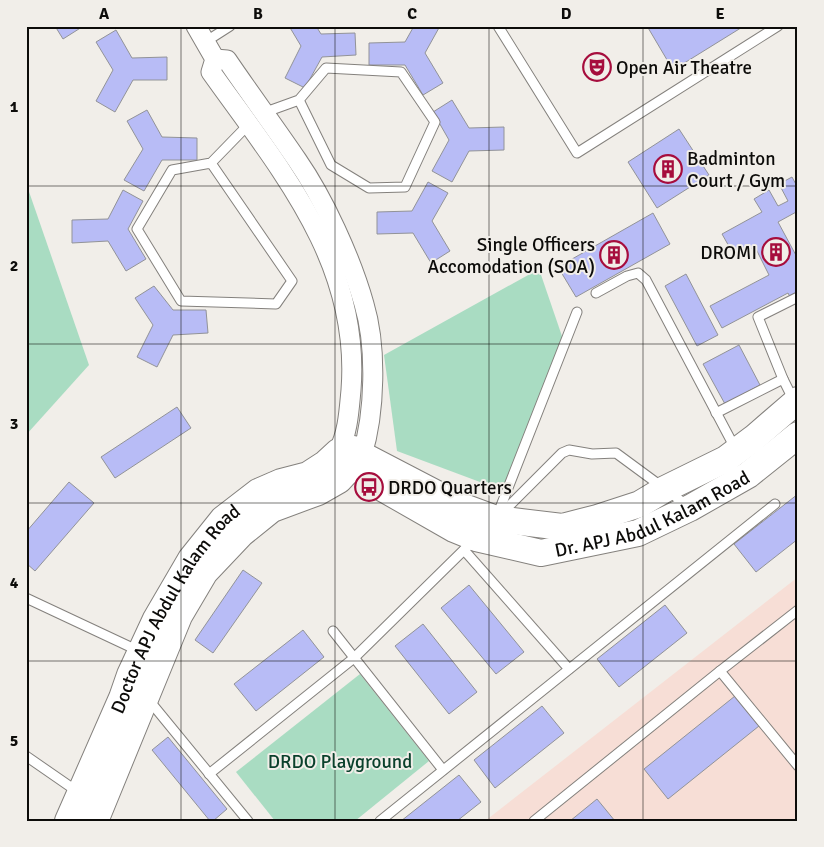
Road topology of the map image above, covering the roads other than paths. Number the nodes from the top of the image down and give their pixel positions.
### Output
1 (230, 26) edge
2 (498, 26) edge
3 (778, 26) edge
4 (200, 34) edge
5 (299, 100) junction
6 (256, 119) junction
7 (211, 163) junction
8 (596, 293) dead end
9 (798, 297) edge
10 (577, 312) dead end
11 (783, 379) junction
12 (796, 402) edge
13 (716, 414) junction
14 (798, 435) edge
15 (350, 453) junction
16 (742, 463) junction
17 (665, 489) junction
18 (776, 504) dead end
19 (690, 508) junction
20 (482, 533) junction
21 (26, 598) edge
22 (798, 610) edge
23 (333, 631) dead end
24 (354, 658) junction
25 (569, 669) junction
26 (720, 671) junction
27 (139, 679) junction
28 (26, 756) edge
29 (798, 766) edge
30 (443, 770) junction
31 (209, 774) junction
32 (83, 812) edge
33 (248, 821) edge
34 (380, 821) edge
35 (534, 821) edge

1 - 4 lane
2 - 3 lane
4 - 6 street
5 - 5 lane
5 - 6 lane
6 - 7 lane
6 - 15 street
7 - 7 lane
8 - 13 lane
9 - 11 lane
10 - 20 lane
11 - 12 lane
11 - 13 lane
12 - 16 street
13 - 16 lane
14 - 16 street, Dr. APJ Abdul Kalam Road
15 - 20 street, Dr. APJ Abdul Kalam Road
15 - 27 street
15 - 27 street, Doctor APJ Abdul Kalam Road
16 - 17 street
16 - 19 street, Dr. APJ Abdul Kalam Road
17 - 19 lane
17 - 20 street
17 - 20 lane
18 - 25 lane
19 - 20 street, Dr. APJ Abdul Kalam Road
20 - 24 lane
20 - 25 lane
21 - 27 lane
22 - 26 lane
23 - 24 lane
24 - 30 lane
24 - 31 lane
25 - 30 lane
26 - 29 lane
26 - 35 lane
27 - 31 lane
27 - 32 street, Doctor APJ Abdul Kalam Road
28 - 32 lane
30 - 34 lane
31 - 33 lane

